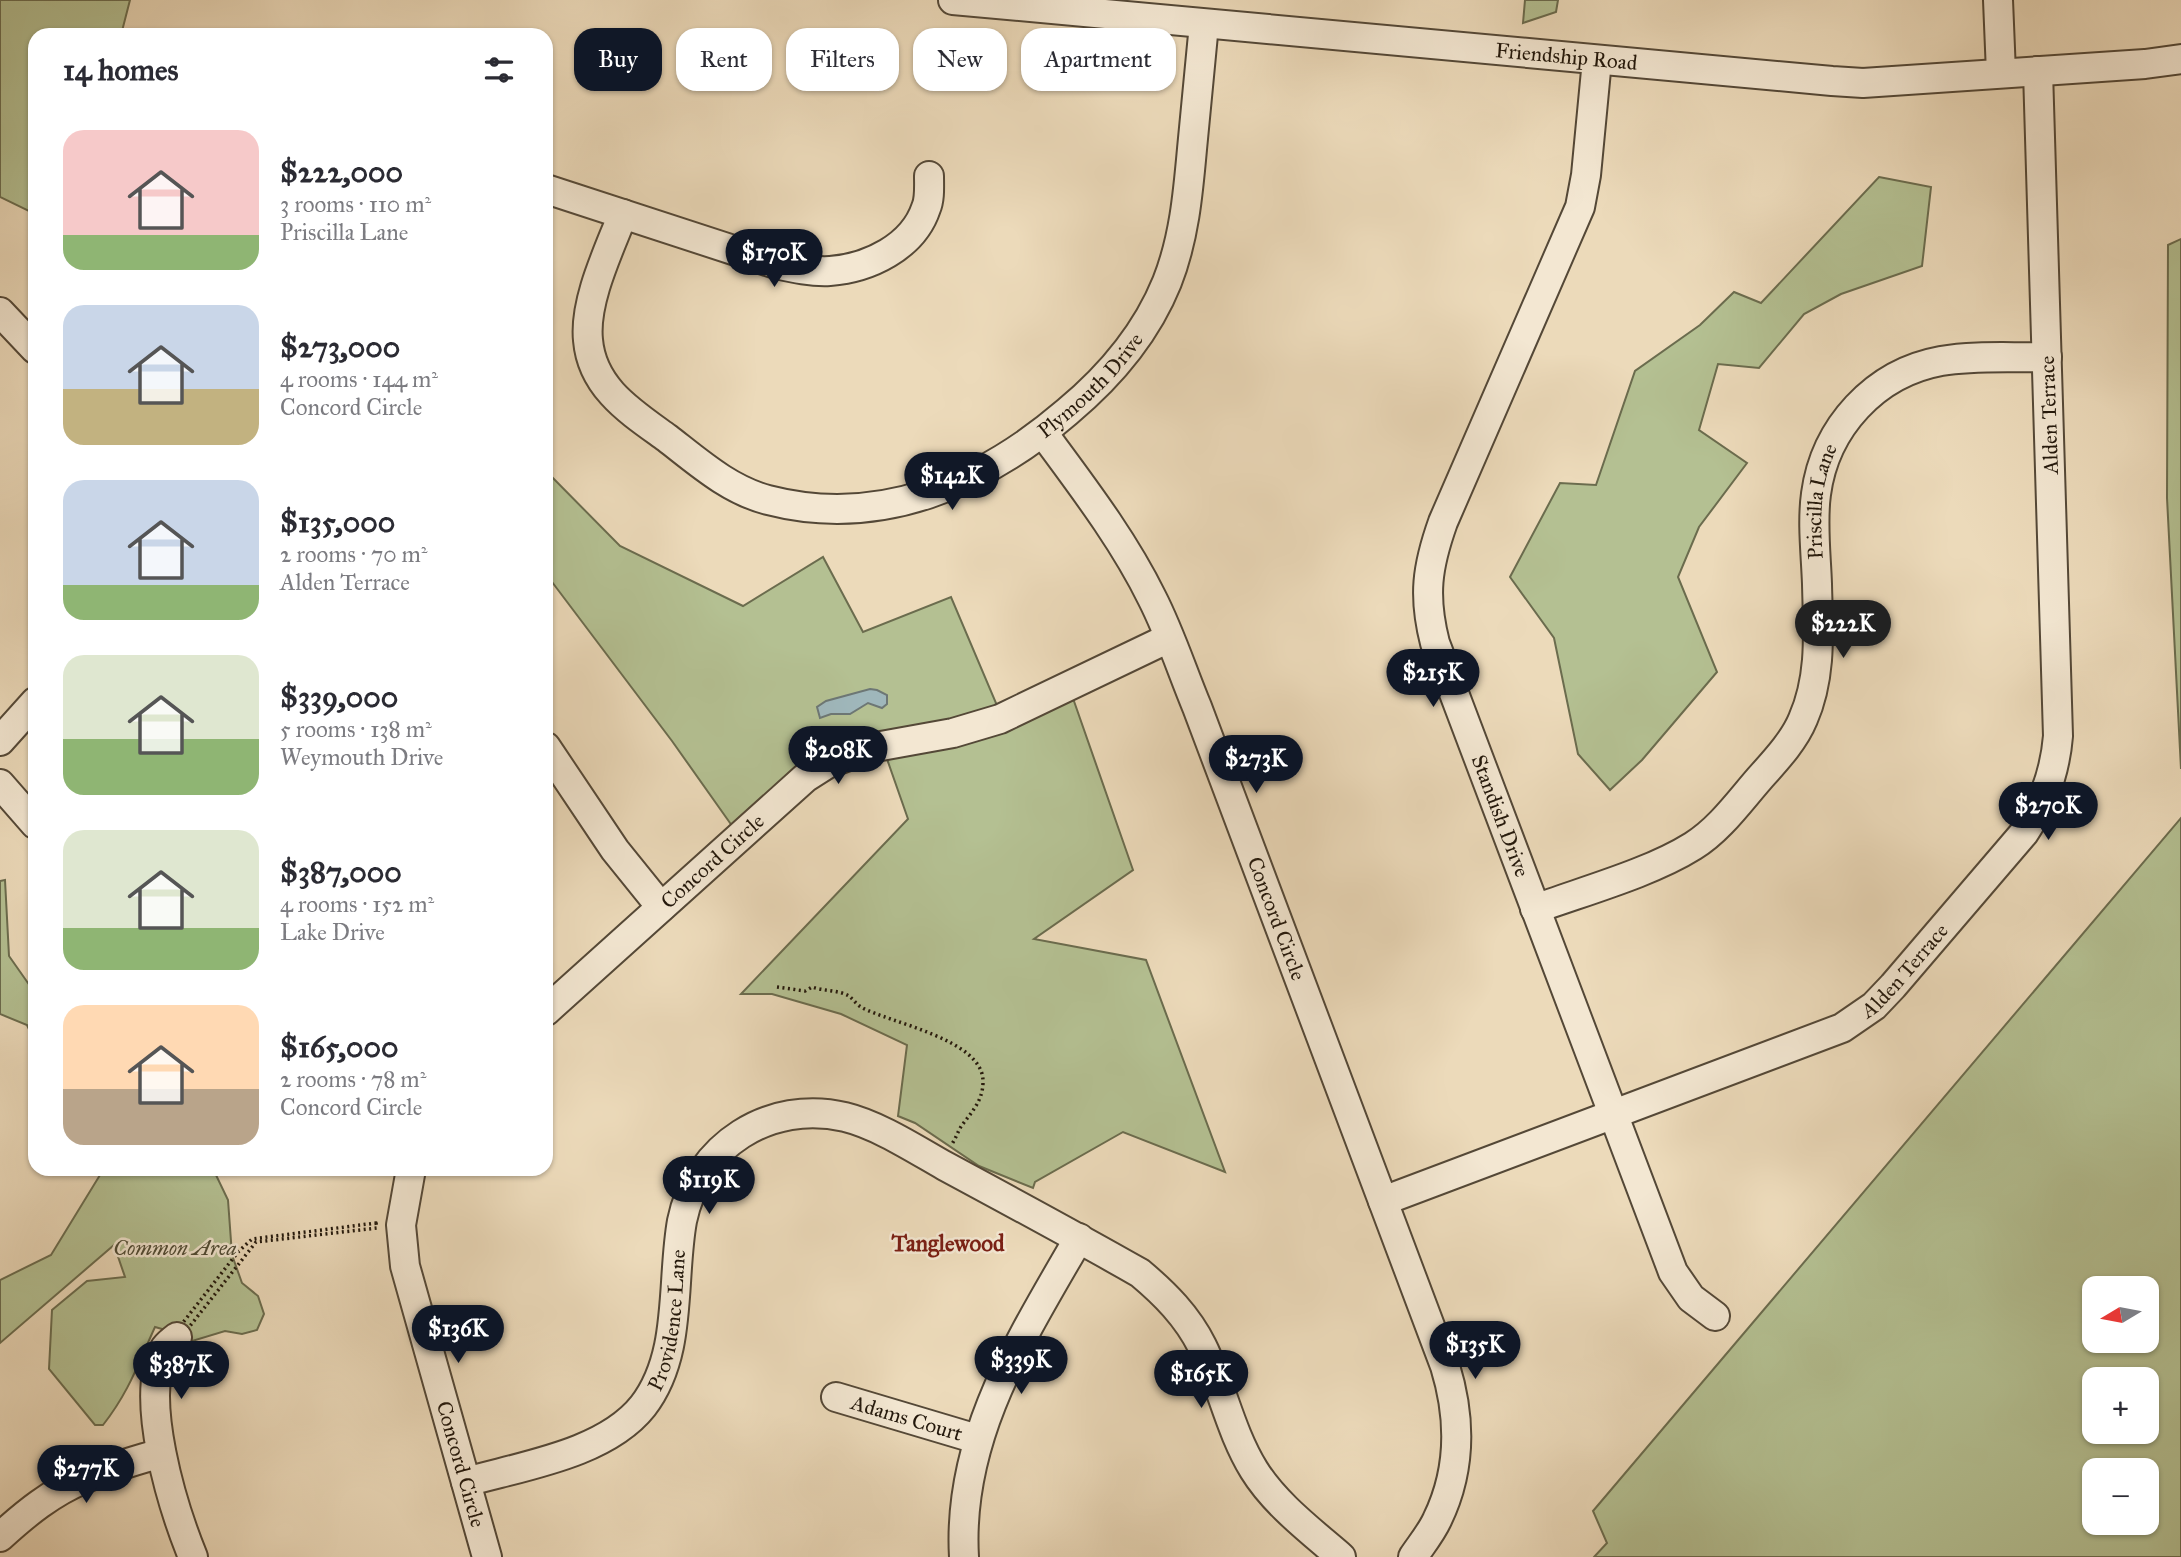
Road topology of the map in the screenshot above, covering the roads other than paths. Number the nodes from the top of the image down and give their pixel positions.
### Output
1 (953, 0) edge
2 (1998, 0) edge
3 (1204, 24) junction
4 (2181, 59) edge
5 (1597, 60) junction
6 (2038, 71) junction
7 (2001, 73) junction
8 (929, 176) dead end
9 (553, 192) edge
10 (621, 220) junction
11 (0, 312) edge
12 (28, 342) edge
13 (2047, 357) junction
14 (1043, 433) junction
15 (1169, 638) junction
16 (28, 710) edge
17 (0, 741) edge
18 (553, 757) edge
19 (0, 784) edge
20 (28, 816) edge
21 (661, 907) junction
22 (1535, 909) junction
23 (553, 1005) edge
24 (1614, 1116) junction
25 (410, 1176) edge
26 (1383, 1201) junction
27 (1079, 1238) junction
28 (1715, 1316) dead end
29 (177, 1337) road end
30 (836, 1397) dead end
31 (977, 1439) junction
32 (161, 1453) junction
33 (466, 1482) junction
34 (0, 1537) edge
35 (193, 1557) edge
36 (487, 1557) edge
37 (964, 1557) edge
38 (1341, 1557) edge
39 (1413, 1557) edge

1 - 3 street, Friendship Road
2 - 7 street
3 - 5 street, Friendship Road
3 - 14 street, Plymouth Drive
4 - 6 street, Friendship Road
5 - 7 street, Friendship Road
5 - 22 street, Standish Drive
6 - 7 street, Friendship Road
6 - 13 street, Alden Terrace
8 - 10 street
9 - 10 street
10 - 14 street, Plymouth Drive
11 - 12 street
13 - 22 street, Priscilla Lane
13 - 24 street, Alden Terrace
14 - 15 street, Concord Circle
15 - 21 street, Concord Circle
15 - 26 street, Concord Circle
16 - 17 street
18 - 21 street
19 - 20 street
21 - 23 street, Concord Circle
22 - 24 street, Standish Drive
24 - 26 street, Alden Terrace
24 - 28 street, Standish Drive
25 - 33 street, Concord Circle
26 - 39 street
27 - 31 street
27 - 33 street, Providence Lane
27 - 38 street
29 - 32 street
30 - 31 street, Adams Court
31 - 37 street
32 - 34 street
32 - 35 street
33 - 36 street, Concord Circle

